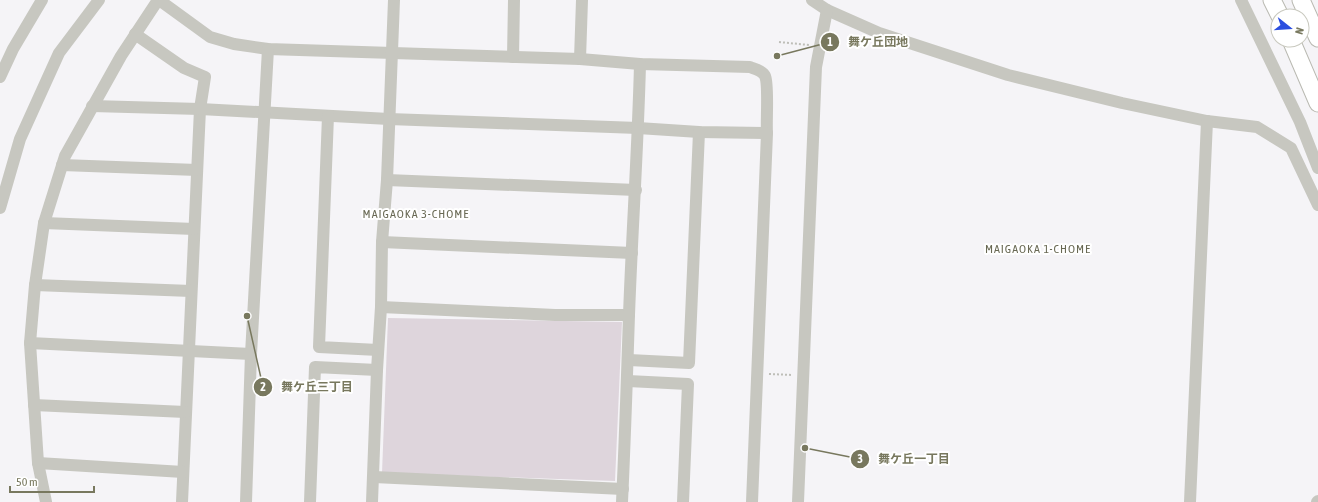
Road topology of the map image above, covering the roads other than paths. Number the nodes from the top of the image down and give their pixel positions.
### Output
1 (42, 0) edge
2 (99, 0) edge
3 (158, 0) edge
4 (394, 0) edge
5 (514, 0) edge
6 (582, 0) edge
7 (812, 0) edge
8 (1241, 0) edge
9 (1300, 0) edge
10 (828, 10) junction
11 (136, 34) junction
12 (1318, 38) edge
13 (1294, 48) edge
14 (268, 49) junction
15 (391, 53) junction
16 (513, 57) junction
17 (580, 60) junction
18 (640, 64) junction
19 (0, 77) edge
20 (1318, 103) edge
21 (92, 106) junction
22 (200, 109) junction
23 (265, 112) junction
24 (328, 116) junction
25 (389, 119) junction
26 (1207, 121) junction
27 (638, 128) junction
28 (699, 132) junction
29 (766, 133) junction
30 (62, 165) junction
31 (1318, 168) edge
32 (197, 170) junction
33 (387, 180) junction
34 (636, 190) junction
35 (1318, 205) edge
36 (0, 208) edge
37 (44, 223) junction
38 (194, 229) junction
39 (382, 242) junction
40 (632, 253) junction
41 (35, 284) junction
42 (191, 291) junction
43 (382, 307) junction
44 (629, 315) junction
45 (30, 343) junction
46 (378, 350) junction
47 (189, 351) junction
48 (251, 354) junction
49 (629, 360) junction
50 (377, 370) junction
51 (628, 381) junction
52 (34, 406) junction
53 (185, 412) junction
54 (38, 463) junction
55 (183, 472) junction
56 (374, 477) junction
57 (622, 489) junction
58 (46, 502) edge
59 (182, 502) edge
60 (246, 502) edge
61 (310, 502) edge
62 (372, 502) edge
63 (622, 502) edge
64 (683, 502) edge
65 (752, 502) edge
66 (798, 502) edge
67 (1190, 502) edge

1 - 19 street
2 - 36 street
3 - 11 street
3 - 14 street
4 - 15 street
5 - 16 street
6 - 17 street
7 - 10 street
8 - 31 street
9 - 12 highway
10 - 26 street
10 - 66 street
11 - 21 street
11 - 22 street
13 - 20 highway
14 - 15 street
14 - 23 street
15 - 16 street
15 - 25 street
16 - 17 street
17 - 18 street
18 - 27 street
18 - 29 street
21 - 22 street
21 - 30 street
22 - 23 street
22 - 32 street
23 - 24 street
23 - 48 street
24 - 25 street
24 - 46 street
25 - 27 street
25 - 33 street
26 - 35 street
26 - 67 street
27 - 28 street
27 - 34 street
28 - 29 street
28 - 49 street
29 - 65 street
30 - 32 street
30 - 37 street
32 - 38 street
33 - 34 street
33 - 39 street
34 - 40 street
37 - 38 street
37 - 41 street
38 - 42 street
39 - 40 street
39 - 43 street
40 - 44 street
41 - 42 street
41 - 45 street
42 - 47 street
43 - 44 street
43 - 46 street
44 - 49 street
45 - 47 street
45 - 52 street
46 - 50 street
47 - 48 street
47 - 53 street
48 - 60 street
49 - 51 street
50 - 56 street
50 - 61 street
51 - 57 street
51 - 64 street
52 - 53 street
52 - 54 street
53 - 55 street
54 - 55 street
54 - 58 street
55 - 59 street
56 - 57 street
56 - 62 street
57 - 63 street

